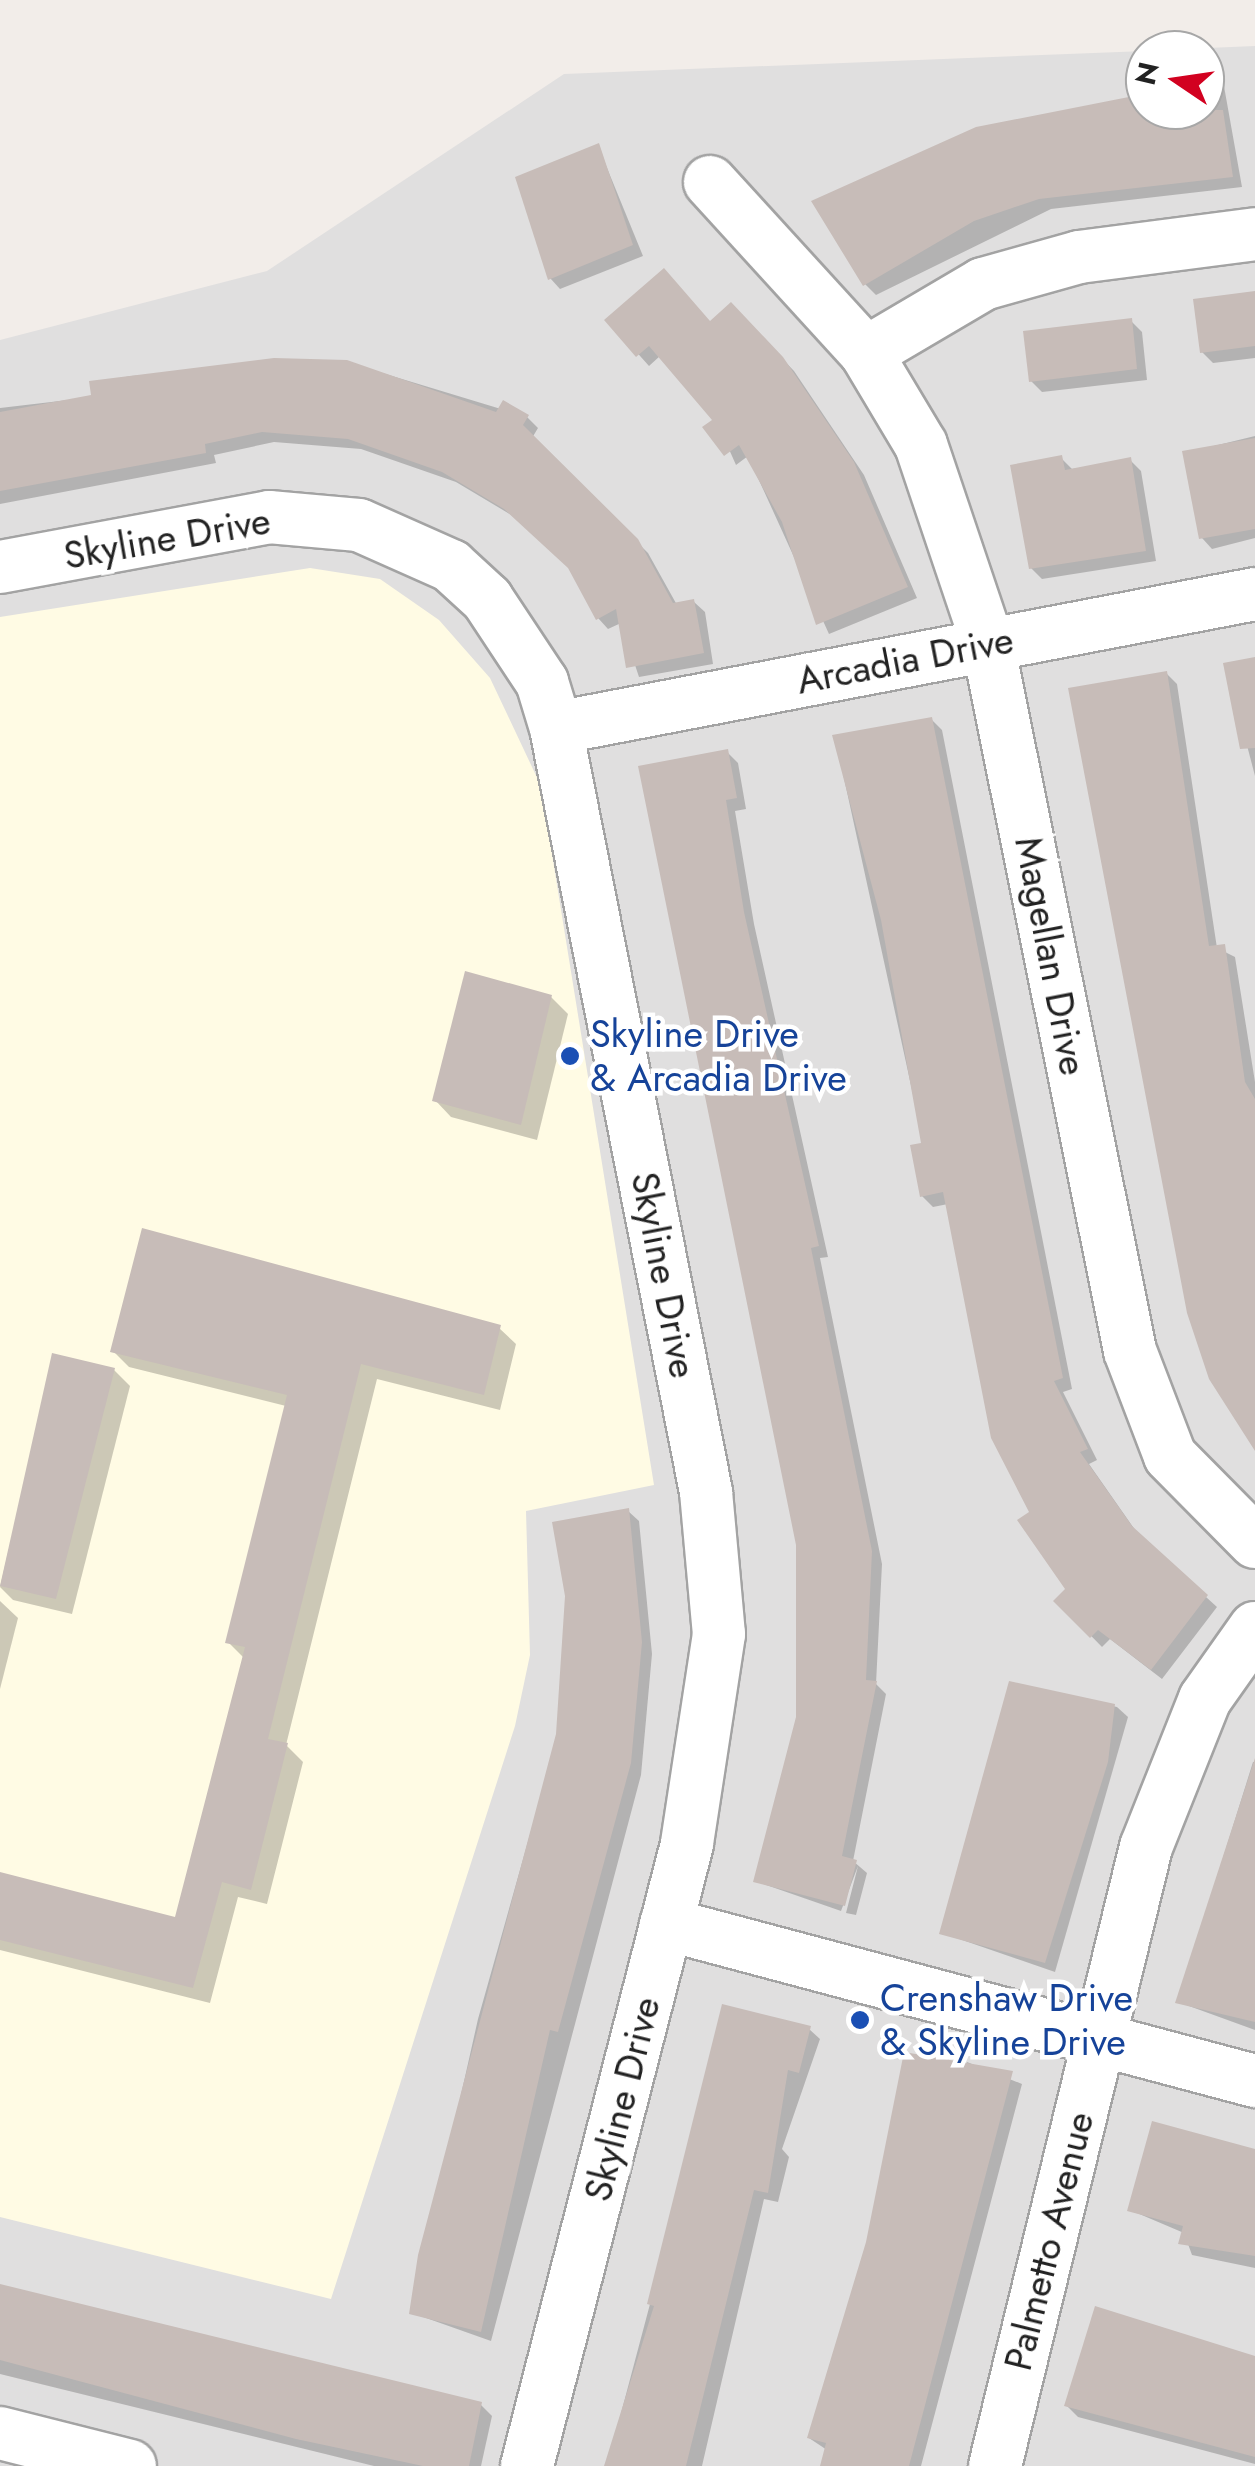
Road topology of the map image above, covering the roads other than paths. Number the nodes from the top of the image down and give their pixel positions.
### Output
1 (710, 182) dead end
2 (1255, 234) edge
3 (866, 353) junction
4 (0, 567) edge
5 (1255, 594) edge
6 (988, 644) junction
7 (556, 728) junction
8 (1255, 1542) edge
9 (1255, 1628) edge
10 (666, 1924) junction
11 (1100, 2034) junction
12 (1255, 2082) edge
13 (0, 2433) edge
14 (1001, 2465) edge
15 (130, 2466) edge
16 (527, 2466) edge

1 - 3 street, Magellan Drive
2 - 3 street
3 - 6 street, Magellan Drive
4 - 7 street, Skyline Drive
5 - 6 street, Arcadia Drive
6 - 7 street, Arcadia Drive
6 - 8 street, Magellan Drive
7 - 10 street, Skyline Drive
9 - 11 street, Palmetto Avenue
10 - 11 street
10 - 16 street, Skyline Drive
11 - 12 street
11 - 14 street, Palmetto Avenue
13 - 15 street

